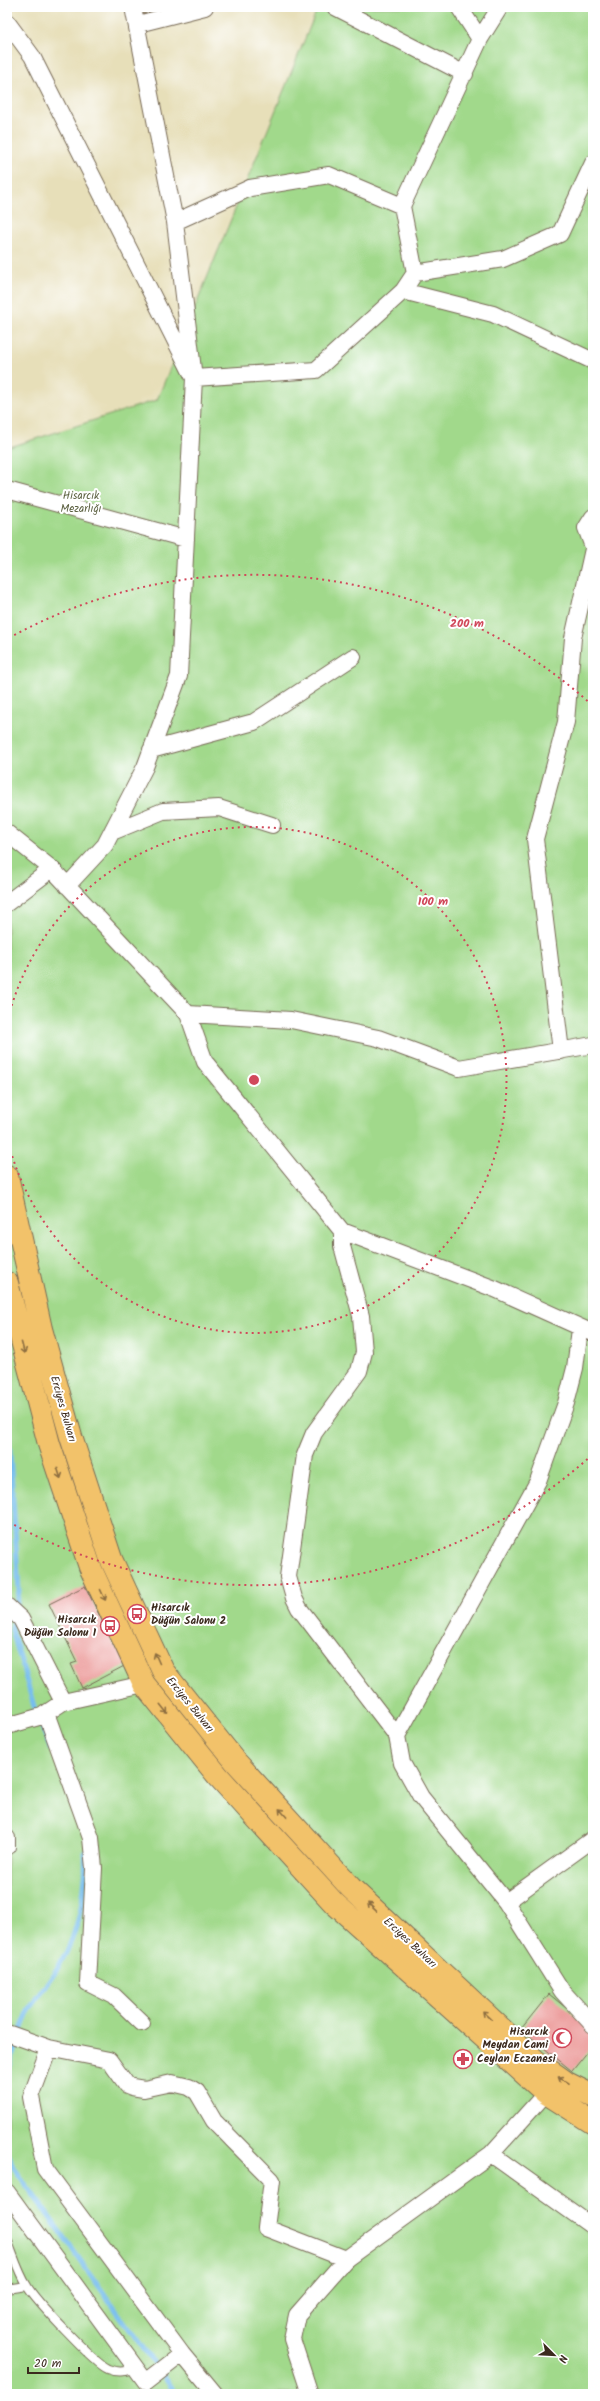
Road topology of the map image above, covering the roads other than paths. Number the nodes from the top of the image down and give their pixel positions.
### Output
1 (133, 7) edge
2 (205, 7) edge
3 (335, 7) edge
4 (459, 7) edge
5 (500, 7) edge
6 (7, 22) edge
7 (138, 24) junction
8 (480, 39) junction
9 (464, 74) junction
10 (593, 162) edge
11 (402, 206) junction
12 (175, 222) junction
13 (415, 273) junction
14 (403, 291) junction
15 (593, 361) edge
16 (194, 378) junction
17 (7, 490) edge
18 (593, 517) edge
19 (186, 539) junction
20 (593, 548) edge
21 (353, 657) dead end
22 (151, 750) junction
23 (272, 825) dead end
24 (112, 832) junction
25 (7, 833) edge
26 (52, 869) junction
27 (67, 886) junction
28 (7, 904) edge
29 (188, 1014) junction
30 (593, 1045) edge
31 (561, 1051) junction
32 (7, 1176) edge
33 (342, 1231) junction
34 (7, 1283) edge
35 (586, 1331) edge
36 (13, 1611) edge
37 (144, 1684) junction
38 (63, 1702) junction
39 (44, 1714) junction
40 (14, 1724) edge
41 (397, 1736) junction
42 (7, 1838) edge
43 (593, 1839) edge
44 (7, 1847) edge
45 (506, 1902) junction
46 (142, 2023) dead end
47 (593, 2026) edge
48 (8, 2033) edge
49 (49, 2048) junction
50 (546, 2093) junction
51 (593, 2096) edge
52 (593, 2123) edge
53 (491, 2154) junction
54 (7, 2192) edge
55 (593, 2227) edge
56 (7, 2239) edge
57 (346, 2259) junction
58 (27, 2286) junction
59 (7, 2289) edge
60 (182, 2354) junction
61 (134, 2369) junction
62 (215, 2394) edge
63 (310, 2394) edge

1 - 7 street
2 - 7 street
3 - 9 street
4 - 8 street
5 - 8 street
6 - 16 street
7 - 12 street
8 - 9 street
9 - 11 street
10 - 13 street
11 - 12 street
11 - 13 street
12 - 16 street
13 - 14 street
14 - 15 street
14 - 16 street
16 - 19 street
17 - 19 street
18 - 20 street
19 - 22 street
20 - 31 street
21 - 22 street
22 - 24 street
23 - 24 street
24 - 27 street
25 - 26 street
26 - 27 street
26 - 28 street
27 - 29 street
29 - 31 street
29 - 33 street
30 - 31 street
51 -> 32 highway, Erciyes Bulvarı
33 - 35 street
33 - 41 street
34 -> 37 highway, Erciyes Bulvarı
35 - 41 street
36 - 38 street
37 - 38 street
37 -> 50 highway, Erciyes Bulvarı
38 - 39 street
39 - 40 street
39 - 46 street
41 - 45 street
42 - 44 street
43 - 45 street
45 - 47 street
48 - 49 street
49 - 57 street
49 - 60 street
50 - 52 highway, Erciyes Bulvarı
50 - 53 street
53 - 55 street
53 - 57 street
54 - 61 street
56 - 58 lane
57 - 63 street
58 - 59 lane
58 - 61 lane
60 - 61 street
60 - 62 street

